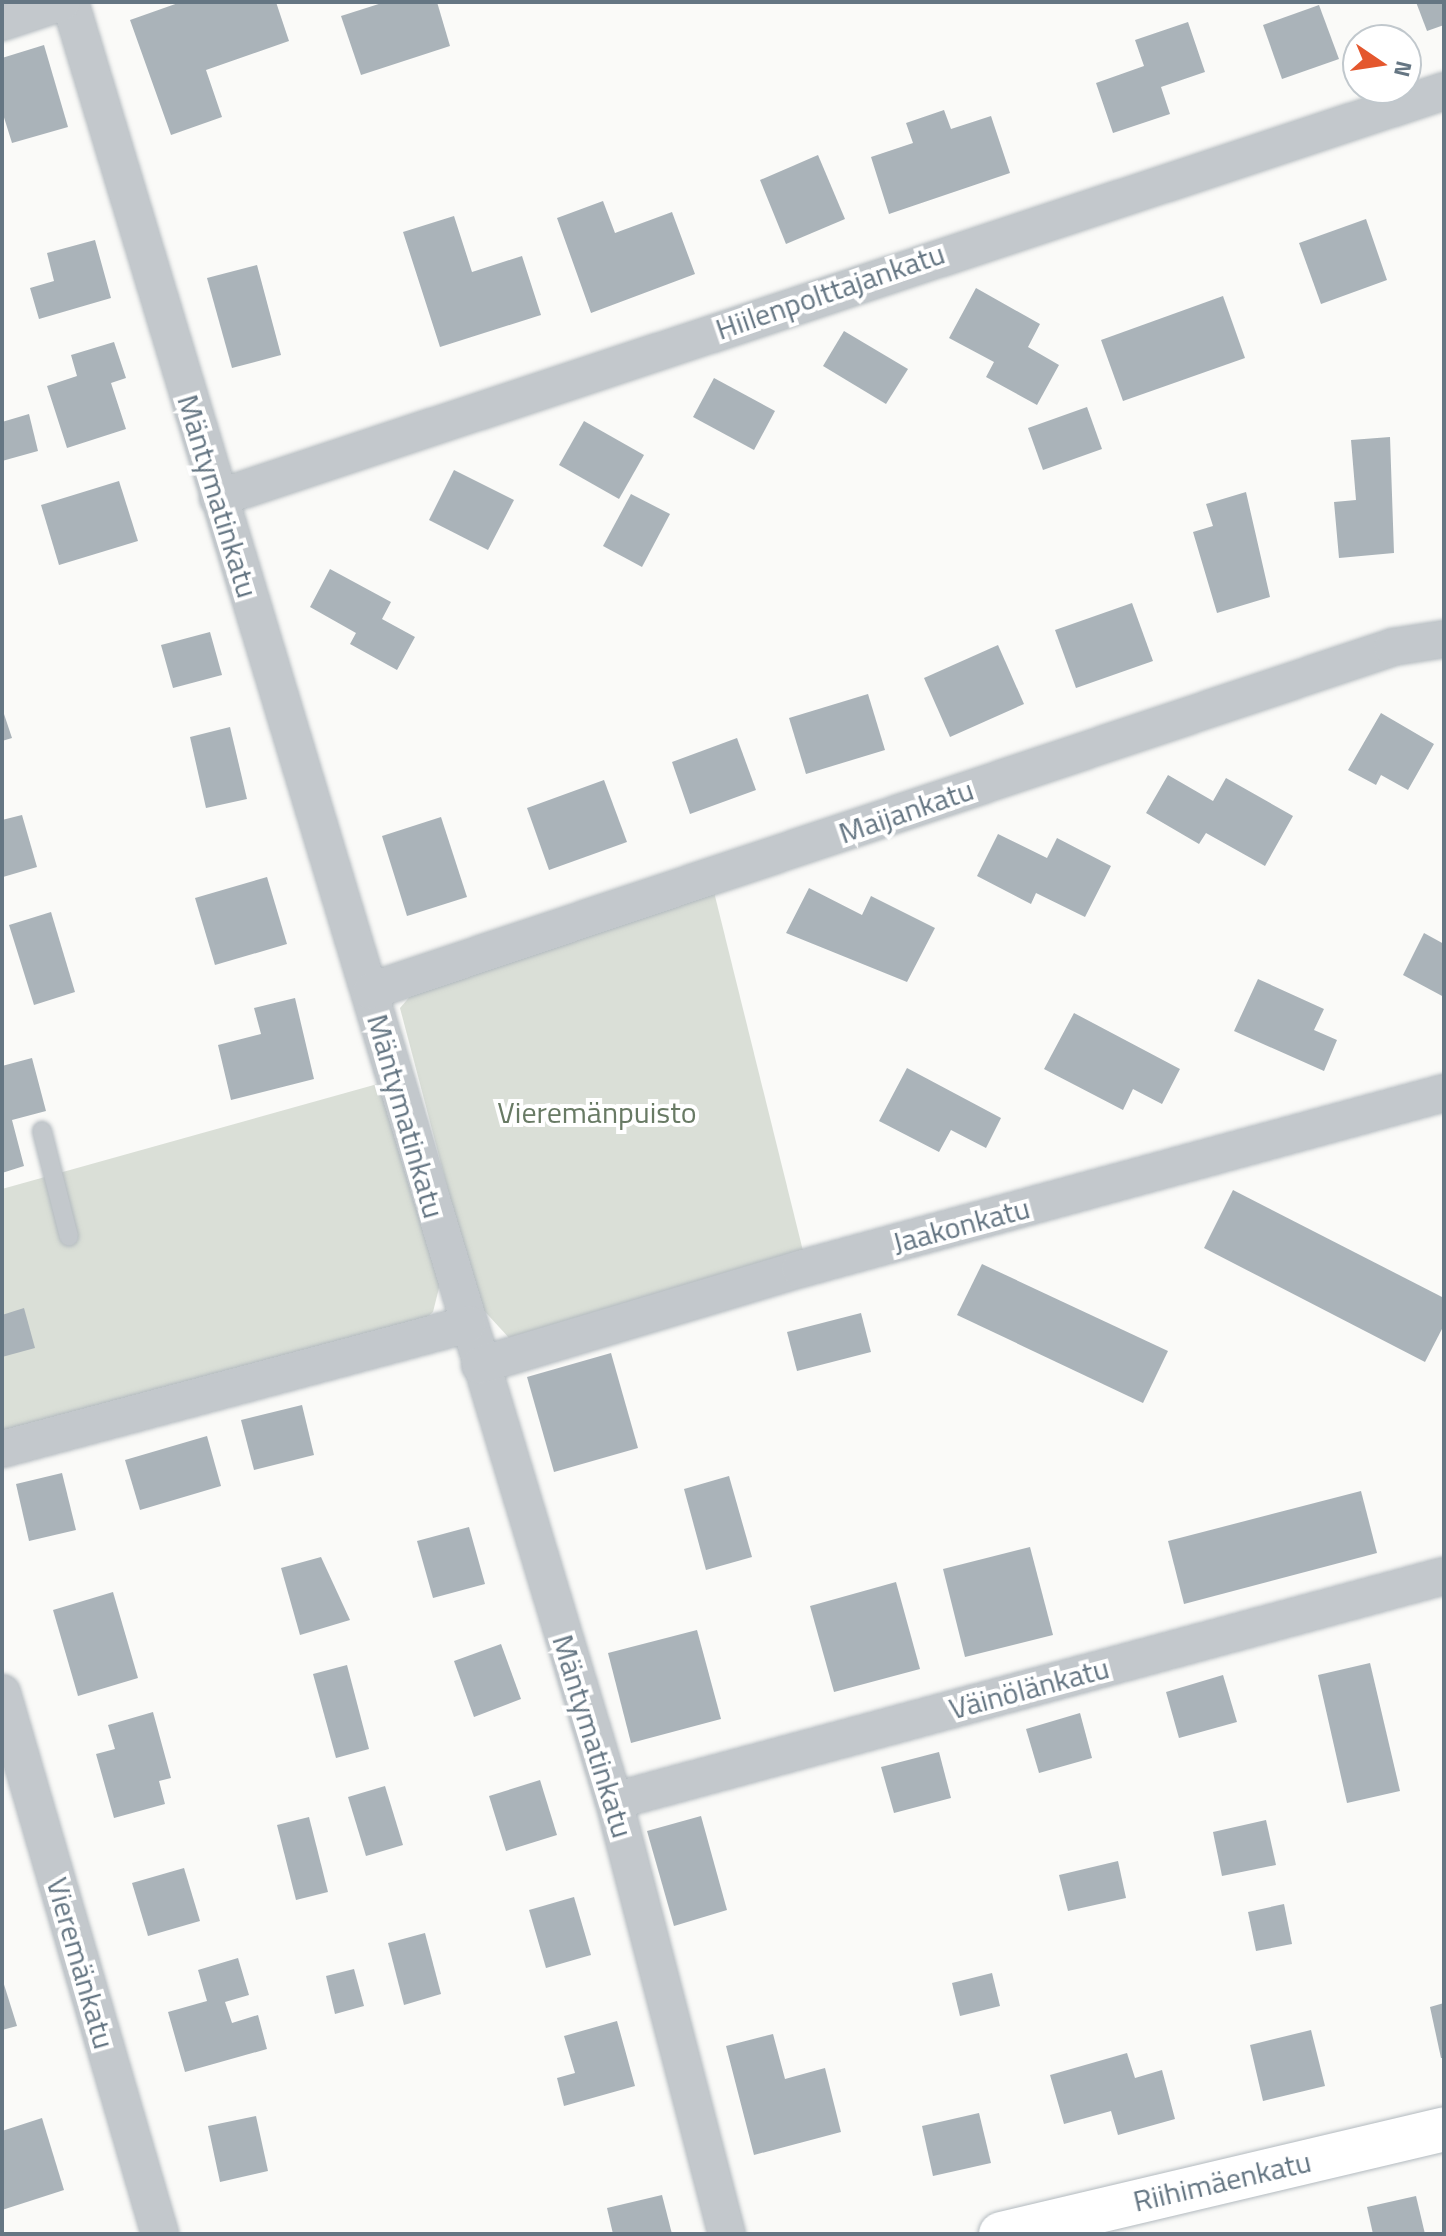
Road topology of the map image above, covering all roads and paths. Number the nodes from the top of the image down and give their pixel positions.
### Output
1 (62, 2) edge
2 (70, 2) edge
3 (2, 22) edge
4 (1444, 91) edge
5 (218, 498) junction
6 (1444, 639) edge
7 (371, 991) junction
8 (1444, 1093) edge
9 (42, 1131) dead end
10 (69, 1237) dead end
11 (467, 1324) junction
12 (480, 1365) junction
13 (2, 1449) edge
14 (1442, 1584) edge
15 (2, 1693) edge
16 (614, 1801) junction
17 (1444, 2129) edge
18 (160, 2234) edge
19 (727, 2234) edge
20 (1001, 2234) edge

1 - 3 street
2 - 5 street, Mäntymatinkatu
4 - 5 street, Hiilenpolttajankatu
5 - 7 street, Mäntymatinkatu
6 - 7 street, Maijankatu
7 - 11 street, Mäntymatinkatu
8 - 12 street, Jaakonkatu
9 - 10 lane
11 - 12 street, Mäntymatinkatu
11 - 13 street
12 - 16 street, Mäntymatinkatu
14 - 16 street, Väinölänkatu
15 - 18 street, Vieremänkatu
16 - 19 street, Mäntymatinkatu
17 - 20 street, Riihimäenkatu

